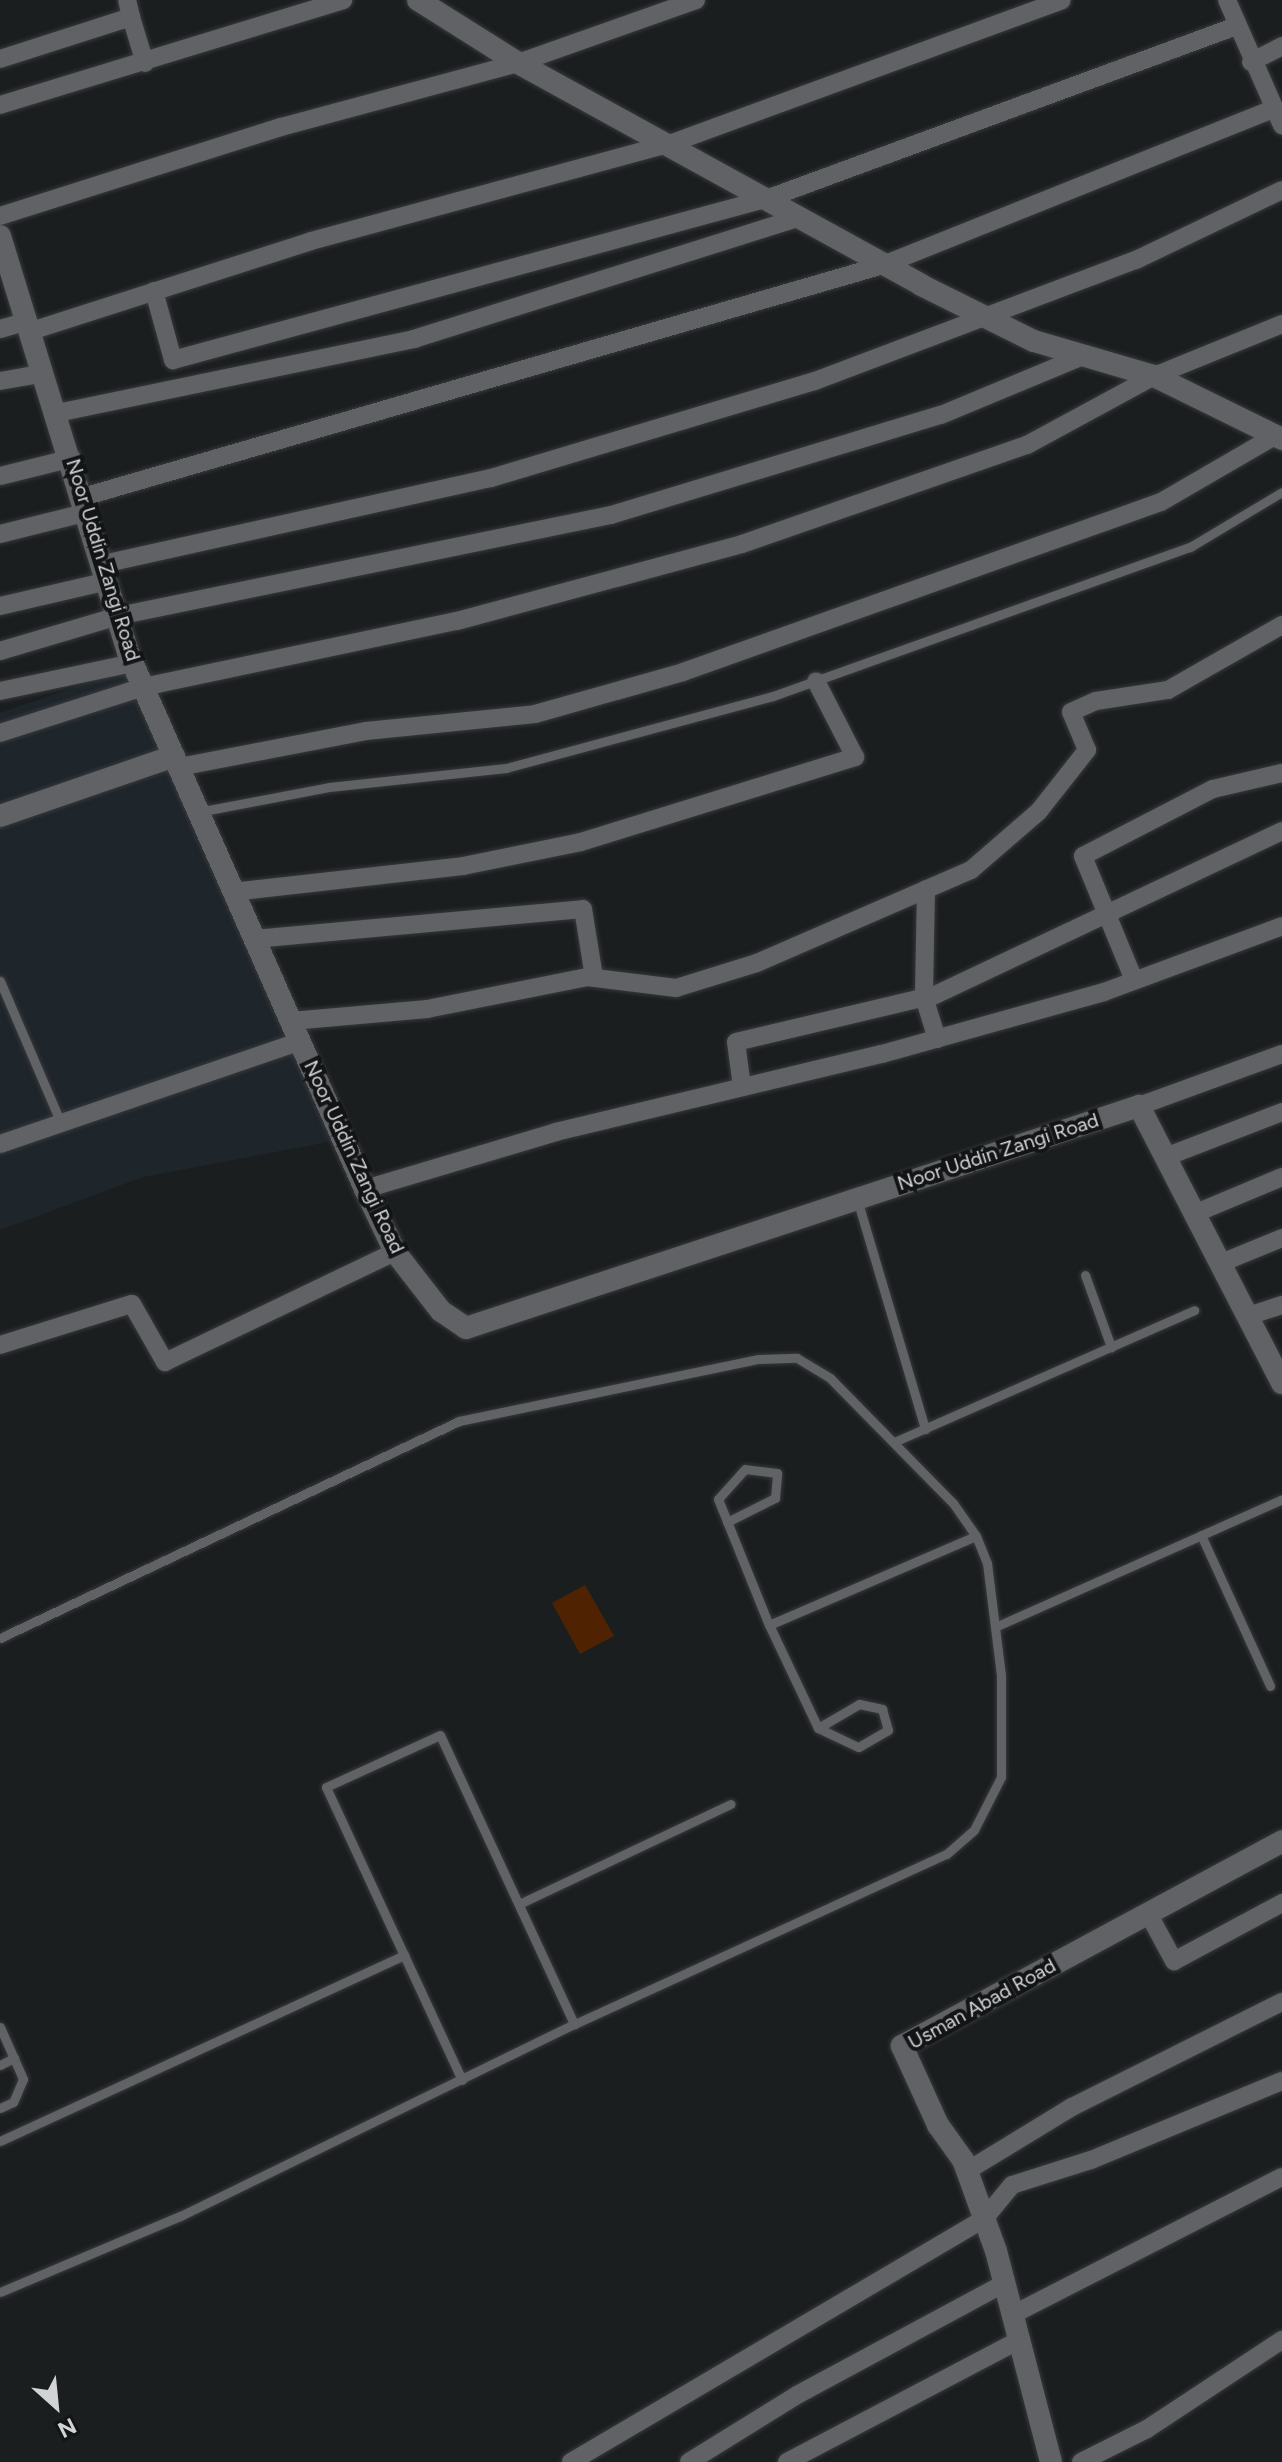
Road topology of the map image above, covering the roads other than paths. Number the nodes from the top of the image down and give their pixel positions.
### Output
1 (343, 0) edge
2 (418, 0) edge
3 (696, 0) edge
4 (1062, 0) edge
5 (1227, 0) edge
6 (129, 8) edge
7 (1237, 26) junction
8 (1282, 46) edge
9 (0, 59) edge
10 (1251, 62) junction
11 (145, 63) junction
12 (518, 63) junction
13 (0, 105) edge
14 (1278, 117) edge
15 (672, 143) junction
16 (1282, 190) edge
17 (769, 198) junction
18 (0, 216) edge
19 (800, 217) junction
20 (0, 236) edge
21 (883, 265) junction
22 (154, 291) junction
23 (988, 318) junction
24 (1282, 324) edge
25 (26, 327) junction
26 (0, 329) edge
27 (1083, 356) junction
28 (40, 374) junction
29 (1154, 376) junction
30 (0, 381) edge
31 (57, 413) junction
32 (1278, 438) edge
33 (72, 458) junction
34 (0, 476) edge
35 (1282, 492) edge
36 (86, 505) junction
37 (0, 534) edge
38 (106, 572) junction
39 (0, 606) edge
40 (118, 616) junction
41 (1282, 625) edge
42 (0, 651) edge
43 (133, 663) junction
44 (816, 681) junction
45 (143, 687) junction
46 (0, 691) edge
47 (0, 733) edge
48 (176, 761) junction
49 (1282, 773) edge
50 (198, 812) junction
51 (0, 816) edge
52 (1282, 831) edge
53 (926, 889) junction
54 (232, 892) junction
55 (1106, 913) junction
56 (1282, 926) edge
57 (254, 939) junction
58 (594, 977) junction
59 (1134, 980) junction
60 (0, 981) edge
61 (924, 997) junction
62 (295, 1031) junction
63 (937, 1039) junction
64 (1282, 1054) edge
65 (742, 1087) junction
66 (1139, 1106) junction
67 (1282, 1112) edge
68 (61, 1123) junction
69 (0, 1144) edge
70 (1168, 1156) junction
71 (1282, 1177) edge
72 (365, 1189) junction
73 (857, 1199) junction
74 (1196, 1213) junction
75 (1282, 1238) edge
76 (395, 1252) junction
77 (1221, 1263) junction
78 (1085, 1275) dead end
79 (1282, 1305) edge
80 (1194, 1310) dead end
81 (1248, 1316) junction
82 (0, 1345) edge
83 (1111, 1347) junction
84 (1282, 1383) edge
85 (925, 1429) junction
86 (894, 1442) junction
87 (1282, 1499) edge
88 (727, 1522) junction
89 (1201, 1535) junction
90 (976, 1536) junction
91 (769, 1625) junction
92 (995, 1627) junction
93 (0, 1638) edge
94 (1270, 1686) dead end
95 (818, 1728) junction
96 (731, 1804) dead end
97 (1282, 1841) edge
98 (1282, 1903) edge
99 (519, 1904) junction
100 (1148, 1913) junction
101 (404, 1955) junction
102 (1282, 2002) edge
103 (574, 2024) junction
104 (0, 2027) edge
105 (14, 2058) junction
106 (0, 2065) edge
107 (462, 2080) junction
108 (1282, 2081) edge
109 (0, 2108) edge
110 (0, 2141) edge
111 (967, 2171) junction
112 (1282, 2177) edge
113 (984, 2219) junction
114 (1005, 2283) junction
115 (0, 2292) edge
116 (1014, 2314) junction
117 (1021, 2339) junction
118 (1282, 2340) edge
119 (594, 2456) edge
120 (571, 2462) edge
121 (689, 2462) edge
122 (787, 2462) edge
123 (1051, 2462) edge
124 (1081, 2462) edge

1 - 11 street
2 - 12 street
3 - 12 street
4 - 15 street
5 - 7 street
6 - 9 street
6 - 11 street
7 - 10 street
7 - 17 street
8 - 10 street
10 - 14 street
11 - 13 street
12 - 15 street
12 - 18 street
14 - 21 street
15 - 17 street
15 - 22 street
16 - 23 street
17 - 19 street
17 - 22 street
19 - 21 street
19 - 31 street
20 - 25 street, Noor Uddin Zangi Road
21 - 23 street
21 - 36 street
22 - 25 street
23 - 27 street
23 - 38 street
24 - 29 street
25 - 26 street
25 - 28 street, Noor Uddin Zangi Road
27 - 29 street
27 - 40 street
28 - 30 street
28 - 31 street, Noor Uddin Zangi Road
29 - 32 street
29 - 45 street
31 - 33 street, Noor Uddin Zangi Road
32 - 48 street
33 - 34 street
33 - 36 street, Noor Uddin Zangi Road
35 - 44 lane
36 - 37 street
36 - 38 street, Noor Uddin Zangi Road
38 - 39 street
38 - 40 street, Noor Uddin Zangi Road
40 - 42 street
40 - 43 street, Noor Uddin Zangi Road
41 - 53 street
43 - 45 street, Noor Uddin Zangi Road
43 - 46 street
44 - 50 lane
44 - 54 street
45 - 47 street
45 - 48 street, Noor Uddin Zangi Road
48 - 50 street, Noor Uddin Zangi Road
48 - 51 street
49 - 55 street
50 - 54 street, Noor Uddin Zangi Road
52 - 55 street
53 - 58 street
53 - 61 street
54 - 57 street, Noor Uddin Zangi Road
55 - 59 street
55 - 61 street
56 - 59 street
57 - 58 street
57 - 62 street, Noor Uddin Zangi Road
58 - 62 street
59 - 63 street
60 - 68 lane
61 - 63 street
61 - 65 street
62 - 68 street
62 - 72 street, Noor Uddin Zangi Road
63 - 65 street
64 - 66 street
65 - 72 street
66 - 70 street
66 - 73 street, Noor Uddin Zangi Road
67 - 70 street
68 - 69 street
70 - 74 street
71 - 74 street
72 - 76 street, Noor Uddin Zangi Road
73 - 76 street, Noor Uddin Zangi Road
73 - 85 lane
74 - 77 street
75 - 77 street
76 - 82 street
77 - 81 street
78 - 83 lane
79 - 81 street
80 - 83 lane
81 - 84 street
83 - 85 lane
85 - 86 lane
86 - 90 lane
86 - 93 lane
87 - 89 lane
88 - 88 lane
88 - 91 lane
89 - 92 lane
89 - 94 lane
90 - 91 lane
90 - 92 lane
91 - 95 lane
92 - 103 lane
95 - 95 lane
96 - 99 lane
97 - 100 street, Usman Abad Road
98 - 100 street
99 - 101 lane
99 - 103 lane
100 - 111 street, Usman Abad Road
101 - 107 lane
101 - 110 lane
102 - 111 street
103 - 107 lane
104 - 105 lane
105 - 106 lane
105 - 109 lane
107 - 115 lane
108 - 113 street
111 - 113 street, Usman Abad Road
112 - 116 street
113 - 114 street, Usman Abad Road
113 - 119 street
114 - 116 street, Usman Abad Road
114 - 121 street
116 - 117 street, Usman Abad Road
117 - 122 street
117 - 123 street, Usman Abad Road
118 - 124 street
119 - 120 street

